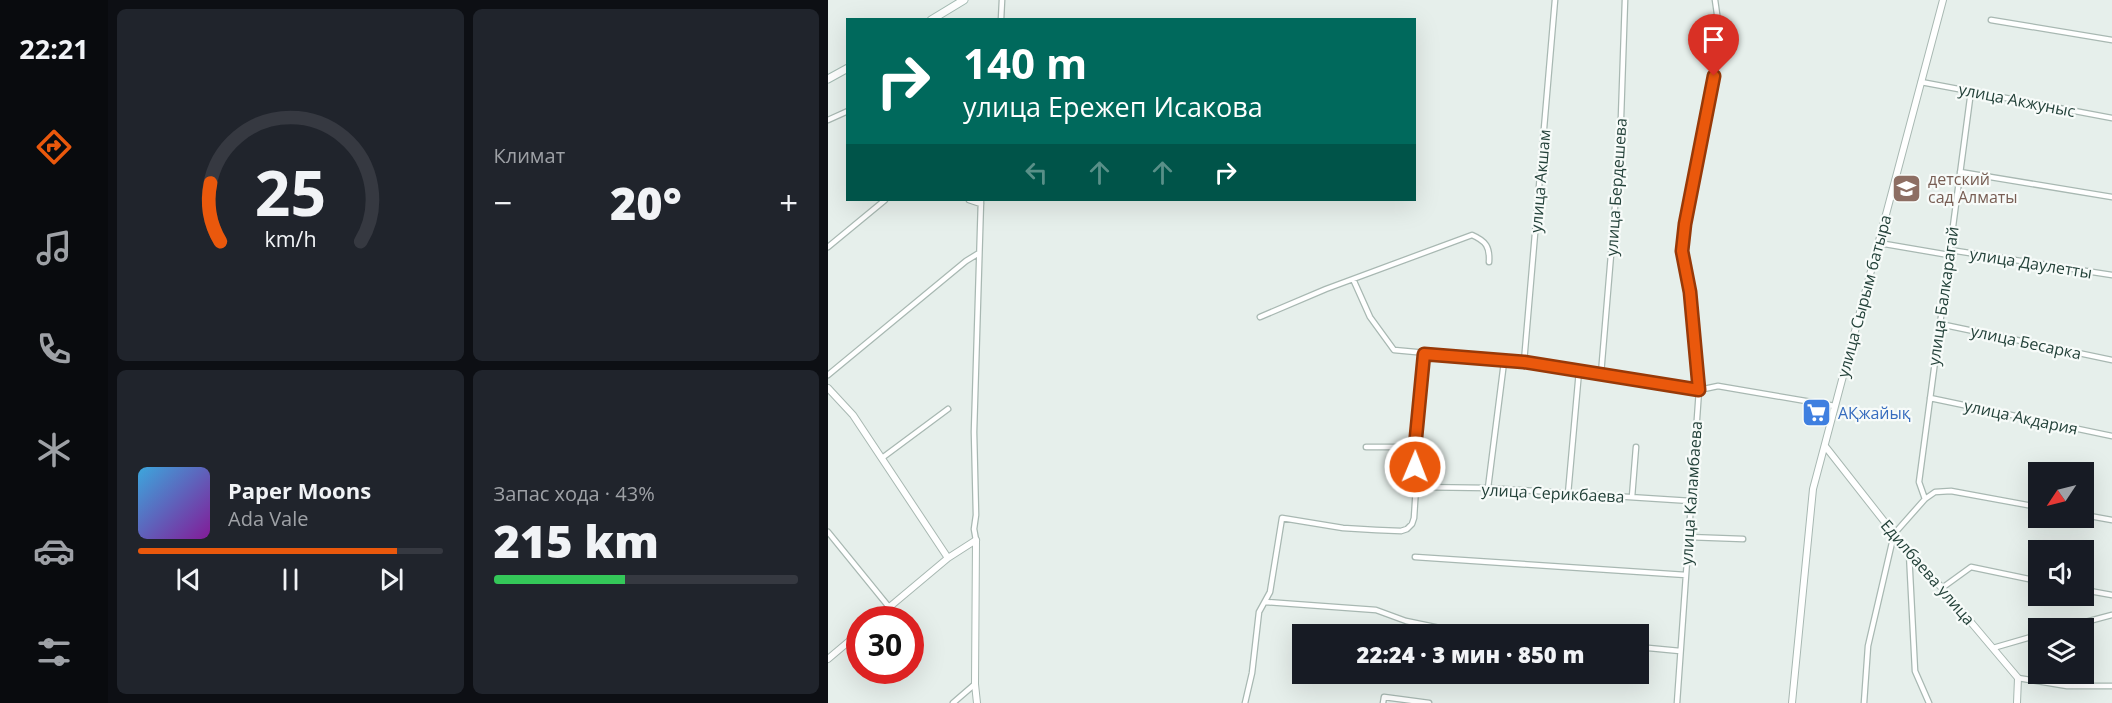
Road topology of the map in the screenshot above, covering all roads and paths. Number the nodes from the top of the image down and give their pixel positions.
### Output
1 (964, 0) edge
2 (1002, 0) edge
3 (1555, 0) edge
4 (1625, 0) edge
5 (1715, 0) edge
6 (1943, 0) edge
7 (934, 18) edge
8 (1001, 18) edge
9 (1991, 20) dead end
10 (2112, 40) edge
11 (846, 69) edge
12 (828, 79) edge
13 (1922, 82) junction
14 (1971, 91) junction
15 (846, 112) edge
16 (2112, 118) edge
17 (828, 120) edge
18 (1960, 172) junction
19 (2112, 197) edge
20 (884, 201) edge
21 (981, 202) edge
22 (1879, 243) junction
23 (828, 247) edge
24 (979, 253) junction
25 (1949, 253) junction
26 (1489, 262) dead end
27 (2112, 275) edge
28 (1353, 279) junction
29 (1260, 317) dead end
30 (1940, 324) junction
31 (1424, 354) junction
32 (2112, 360) edge
33 (1504, 362) junction
34 (1524, 362) junction
35 (1579, 371) junction
36 (1601, 374) junction
37 (828, 375) edge
38 (828, 388) edge
39 (1699, 390) junction
40 (1930, 398) junction
41 (1835, 406) junction
42 (948, 409) dead end
43 (2112, 436) edge
44 (1825, 446) junction
45 (1366, 447) dead end
46 (1415, 447) junction
47 (1635, 447) dead end
48 (882, 458) junction
49 (1416, 487) junction
50 (1488, 488) junction
51 (1568, 494) junction
52 (1632, 497) junction
53 (1925, 500) junction
54 (1691, 501) junction
55 (2028, 505) edge
56 (2094, 517) edge
57 (2112, 520) edge
58 (828, 532) edge
59 (1894, 534) junction
60 (1688, 537) junction
61 (1743, 539) dead end
62 (976, 540) junction
63 (1909, 553) junction
64 (1415, 557) dead end
65 (948, 558) junction
66 (1686, 575) junction
67 (2028, 579) edge
68 (1942, 588) junction
69 (2094, 592) edge
70 (2112, 595) edge
71 (1265, 602) junction
72 (888, 606) edge
73 (890, 606) edge
74 (2112, 615) edge
75 (2094, 620) edge
76 (1420, 624) edge
77 (2028, 638) edge
78 (846, 644) edge
79 (1649, 648) edge
80 (1993, 648) junction
81 (1680, 651) junction
82 (828, 659) edge
83 (2018, 678) junction
84 (975, 684) junction
85 (2112, 686) edge
86 (1384, 700) edge
87 (953, 703) edge
88 (977, 703) edge
89 (1245, 703) edge
90 (1429, 703) edge
91 (1677, 703) edge
92 (1792, 703) edge
93 (1864, 703) edge
94 (1929, 703) edge
95 (2017, 703) edge

1 - 7 main road
2 - 8 street
3 - 34 street, улица Акшам
4 - 36 street, улица Бердешева
5 - 39 street, улица Каламбаева
6 - 13 street, улица Сырым батыра
9 - 10 street
11 - 12 main road
13 - 14 street, улица Акжуныс
13 - 22 street, улица Сырым батыра
14 - 16 street, улица Акжуныс
14 - 18 street, улица Балкарагай
15 - 17 street
18 - 19 street
18 - 25 street, улица Балкарагай
20 - 23 street
21 - 24 street
22 - 25 street, улица Даулетты
22 - 41 street, улица Сырым батыра
24 - 37 street
24 - 62 street
25 - 27 street, улица Даулетты
25 - 30 street, улица Балкарагай
26 - 28 street
28 - 29 street
28 - 31 street
30 - 32 street, улица Бесарка
30 - 40 street, улица Балкарагай
31 - 33 street
31 - 46 street
33 - 34 street
33 - 50 street
34 - 35 street
35 - 36 street
35 - 51 street
36 - 39 street
38 - 48 street
39 - 41 street
39 - 54 street, улица Каламбаева
40 - 43 street, улица Акдария
40 - 53 street, улица Балкарагай
41 - 44 street, улица Сырым батыра
42 - 48 street
44 - 59 street, Едилбаева улица
44 - 92 street, улица Сырым батыра
45 - 46 street
46 - 49 street
47 - 52 street
48 - 65 street
49 - 50 street, улица Серикбаева
49 - 71 street
50 - 51 street, улица Серикбаева
51 - 52 street, улица Серикбаева
52 - 54 street, улица Серикбаева
53 - 55 street
53 - 59 street
54 - 60 street, улица Каламбаева
56 - 57 street
58 - 72 street
59 - 63 street, Едилбаева улица
59 - 93 street
60 - 61 street
60 - 66 street, улица Каламбаева
62 - 65 street
62 - 84 street
63 - 68 street, Едилбаева улица
63 - 94 street
64 - 66 street
65 - 73 street
66 - 81 street, улица Каламбаева
67 - 68 street
68 - 80 street, Едилбаева улица
69 - 70 street
71 - 76 street
71 - 89 street
74 - 75 street
77 - 80 street
78 - 82 street
79 - 81 street
80 - 83 street, Едилбаева улица
81 - 91 street, улица Каламбаева
83 - 85 street
83 - 95 street
84 - 87 street
84 - 88 street
86 - 90 street

